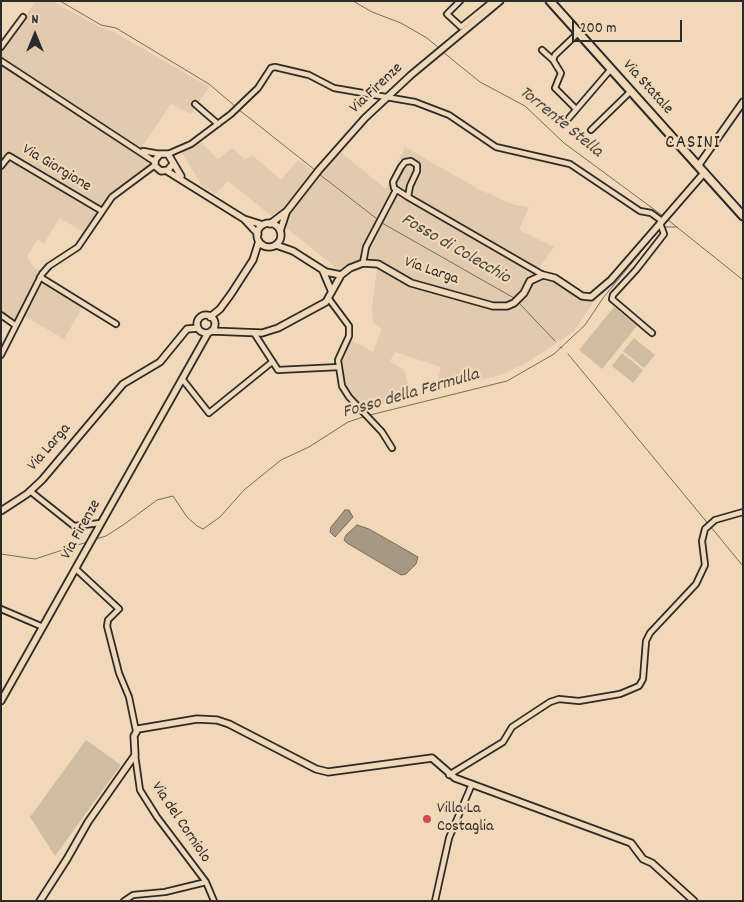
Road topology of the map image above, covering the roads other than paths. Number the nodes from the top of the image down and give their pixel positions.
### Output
1 (460, 1) edge
2 (494, 1) edge
3 (500, 1) edge
4 (550, 1) edge
5 (23, 17) dead end
6 (578, 32) junction
7 (1, 47) edge
8 (542, 50) dead end
9 (553, 60) junction
10 (1, 61) edge
11 (611, 69) junction
12 (631, 91) junction
13 (388, 96) junction
14 (743, 102) edge
15 (196, 104) dead end
16 (576, 109) junction
17 (569, 118) dead end
18 (218, 124) junction
19 (591, 130) dead end
20 (184, 148) junction
21 (137, 149) junction
22 (160, 154) junction
23 (168, 154) junction
24 (172, 163) junction
25 (156, 165) junction
26 (1, 166) edge
27 (698, 166) junction
28 (167, 171) junction
29 (704, 173) junction
30 (184, 180) junction
31 (396, 190) junction
32 (408, 197) junction
33 (102, 211) junction
34 (287, 211) junction
35 (743, 216) edge
36 (244, 219) junction
37 (270, 224) junction
38 (662, 224) junction
39 (263, 225) junction
40 (258, 234) junction
41 (280, 234) junction
42 (259, 241) junction
43 (276, 245) junction
44 (267, 247) junction
45 (293, 251) junction
46 (253, 260) junction
47 (364, 263) junction
48 (322, 269) junction
49 (340, 275) junction
50 (544, 275) junction
51 (40, 277) junction
52 (332, 291) junction
53 (231, 294) junction
54 (329, 298) junction
55 (1, 315) edge
56 (210, 316) junction
57 (198, 321) junction
58 (116, 324) dead end
59 (15, 325) junction
60 (212, 328) junction
61 (200, 330) junction
62 (254, 333) junction
63 (652, 333) dead end
64 (180, 337) junction
65 (1, 355) edge
66 (272, 362) junction
67 (339, 368) junction
68 (186, 373) junction
69 (182, 380) junction
70 (392, 448) dead end
71 (30, 491) junction
72 (1, 512) edge
73 (743, 512) edge
74 (102, 523) junction
75 (76, 569) junction
76 (1, 609) edge
77 (43, 627) junction
78 (1, 701) edge
79 (136, 731) junction
80 (134, 756) junction
81 (449, 774) junction
82 (472, 784) junction
83 (206, 882) junction
84 (40, 901) edge
85 (124, 901) edge
86 (214, 901) edge
87 (435, 901) edge
88 (694, 901) edge

1 - 2 street
3 - 13 street, Via Firenze
4 - 6 main road, Via Statale
5 - 7 street
6 - 9 street
6 - 11 main road, Via Statale
8 - 9 street
9 - 16 street
10 - 21 street
11 - 12 main road, Via Statale
11 - 16 street
12 - 19 street
12 - 27 main road, Via Statale
13 - 18 street
13 - 34 street, Via Firenze
13 - 38 street
14 - 27 street
15 - 18 street
16 - 17 street
18 - 20 street
20 - 23 street
20 - 24 street
21 - 22 street
21 - 25 street
22 - 23 street
22 - 25 street
23 - 24 street
24 - 28 street
24 - 30 street
25 - 28 street
25 - 33 street
26 - 33 street, Via Giorgione
27 - 29 main road, Via Statale
28 - 30 street
29 - 35 main road, Via Statale
29 - 38 street
30 - 36 street
31 - 32 street
31 - 32 street
31 - 47 street
32 - 50 street
33 - 51 street
34 - 37 street, Via Firenze
34 - 41 street, Via Firenze
36 - 39 street
36 - 40 street
37 - 39 street, Via Firenze
37 - 41 street
38 - 50 street
38 - 63 street
39 - 40 street
40 - 42 street, Via Firenze
41 - 43 street, Via Firenze
41 - 45 street
42 - 44 street
42 - 46 street, Via Firenze
43 - 44 street
43 - 45 street
44 - 46 street, Via Firenze
45 - 48 street
46 - 53 street, Via Firenze
47 - 49 street
47 - 50 street, Via Larga
48 - 49 street
48 - 52 street
49 - 52 street
51 - 58 street
51 - 59 street
52 - 54 street
53 - 56 street, Via Firenze
53 - 60 street, Via Firenze
54 - 62 street
54 - 67 street
55 - 59 street
56 - 57 street, Via Firenze
56 - 60 street
57 - 61 street, Via Firenze
57 - 64 street, Via Larga
59 - 65 street
60 - 61 street
60 - 62 street
60 - 68 street, Via Firenze
61 - 64 street, Via Larga
61 - 68 street, Via Firenze
62 - 66 street
64 - 71 street, Via Larga
66 - 67 street
66 - 69 street
67 - 70 street
68 - 69 street, Via Firenze
69 - 74 street, Via Firenze
71 - 72 street, Via Larga
71 - 74 street
73 - 81 street
74 - 75 street, Via Firenze
75 - 77 street, Via Firenze
75 - 79 street
76 - 77 street
77 - 78 street, Via Firenze
79 - 80 street
79 - 81 street
80 - 83 street, Via del Corniolo
80 - 84 street
81 - 82 street
82 - 87 street
82 - 88 street
83 - 85 street
83 - 86 street, Via del Corniolo

